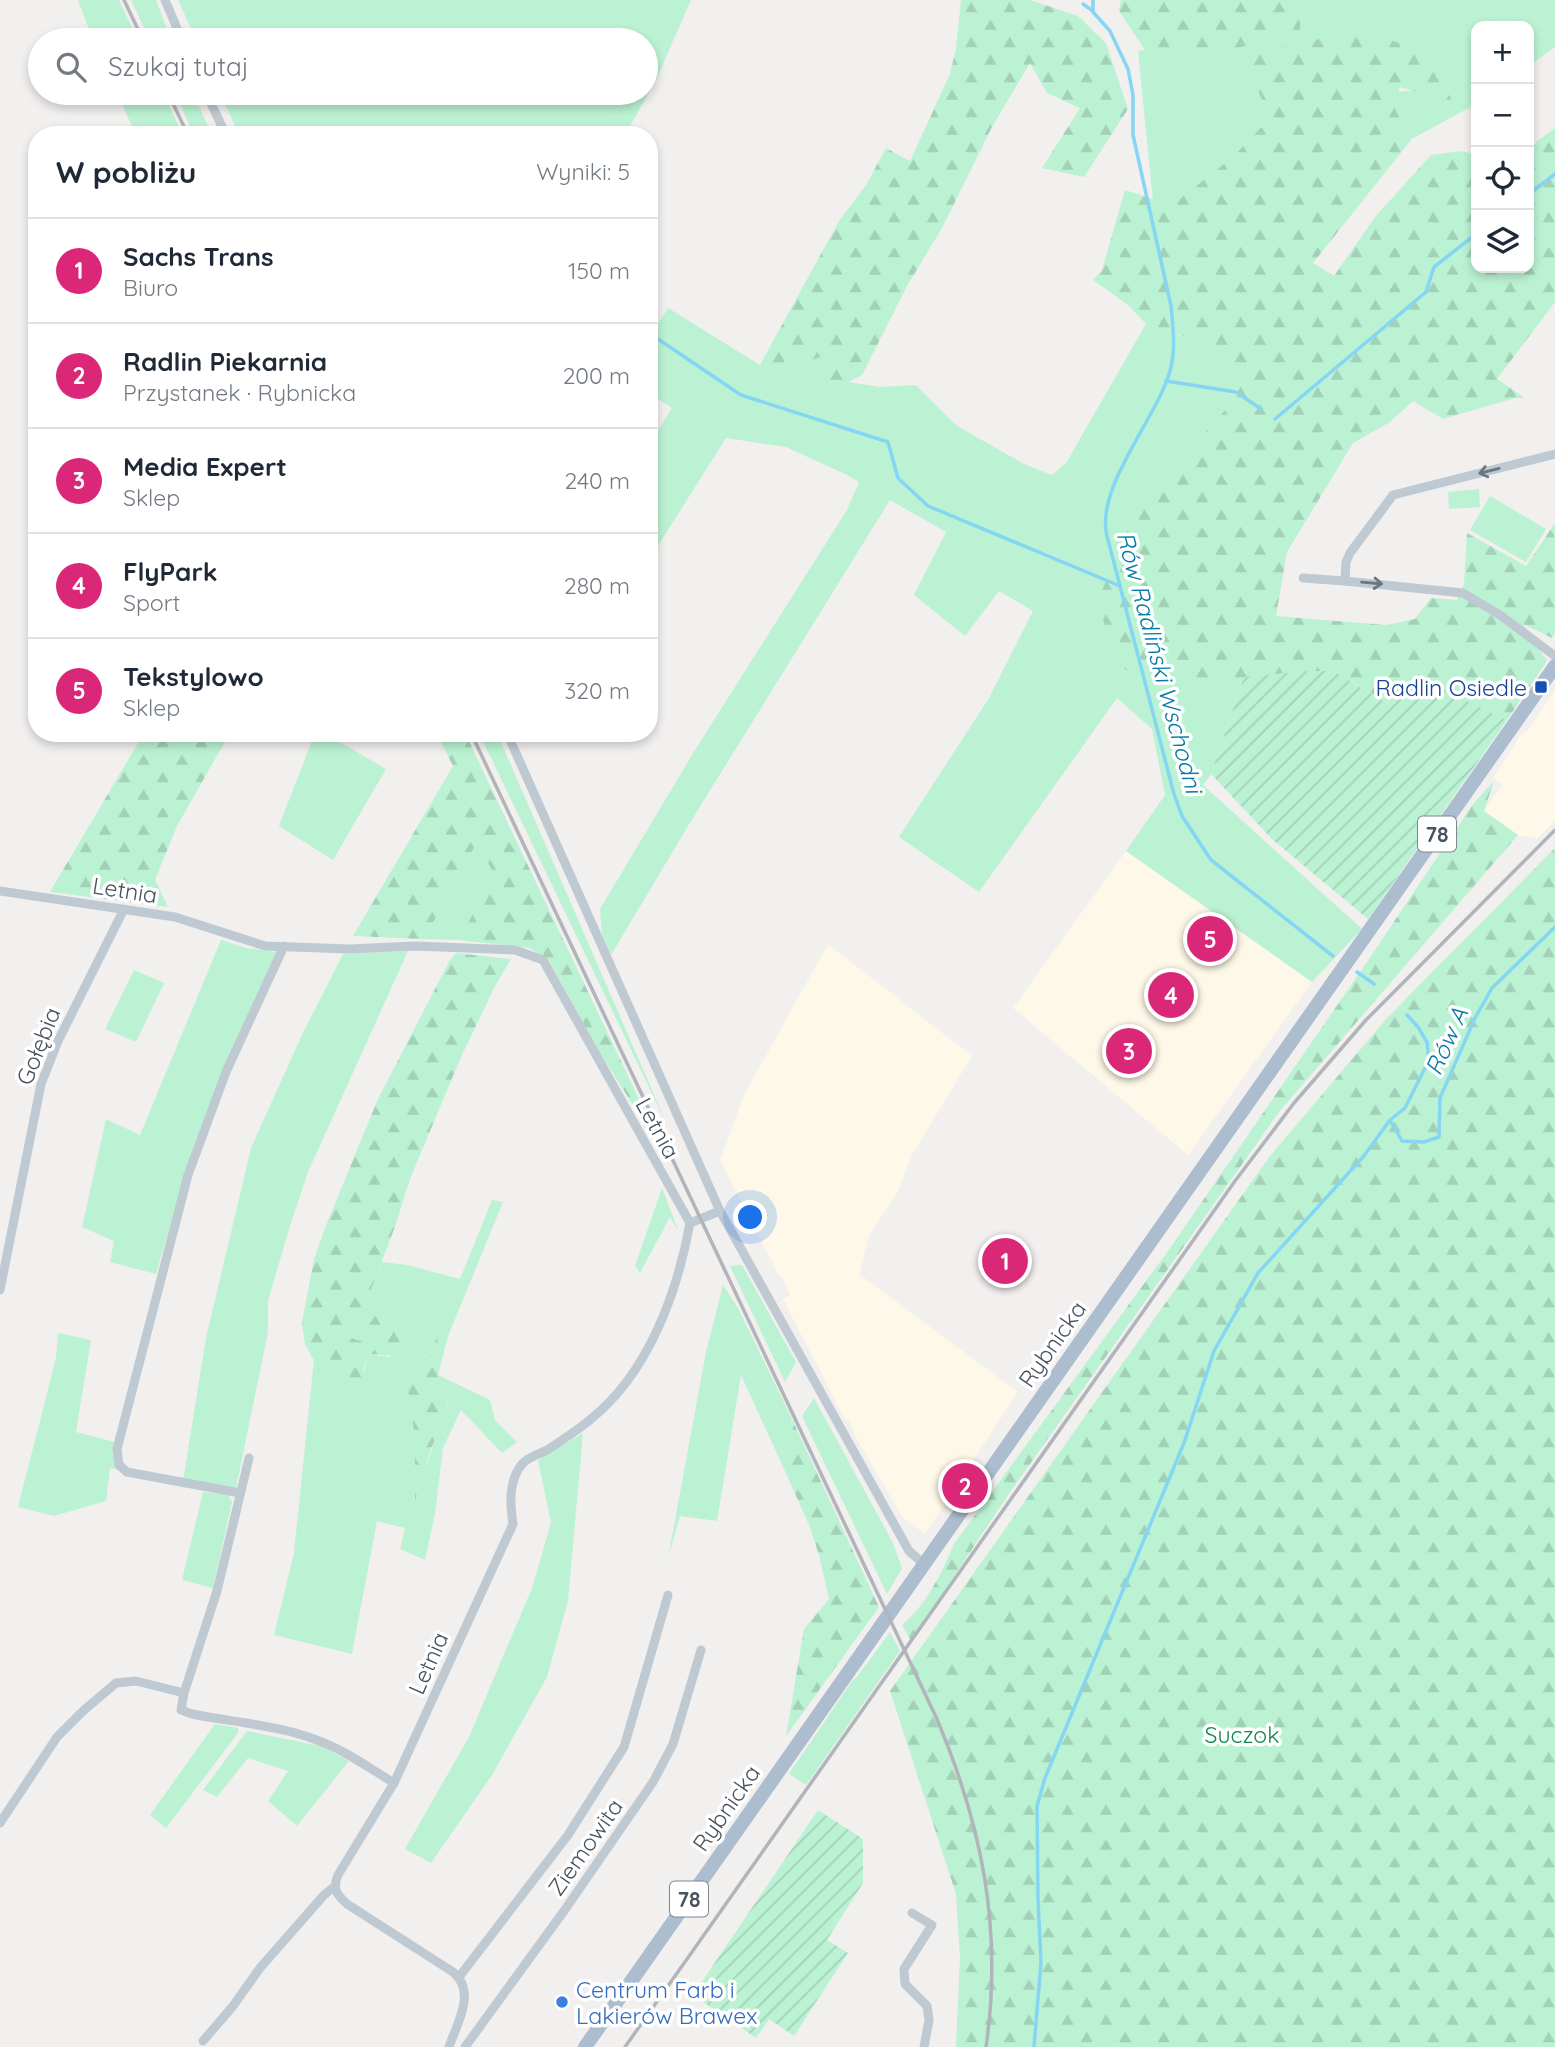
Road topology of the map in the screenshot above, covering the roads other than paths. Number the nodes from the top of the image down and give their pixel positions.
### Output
1 (165, 0) edge
2 (178, 28) edge
3 (212, 105) edge
4 (222, 126) edge
5 (1555, 454) edge
6 (1303, 578) dead end
7 (1345, 581) junction
8 (1555, 656) edge
9 (1555, 666) edge
10 (511, 742) edge
11 (0, 891) edge
12 (124, 909) junction
13 (284, 946) junction
14 (720, 1211) junction
15 (690, 1223) junction
16 (0, 1290) edge
17 (249, 1458) dead end
18 (240, 1493) junction
19 (925, 1565) junction
20 (668, 1595) dead end
21 (701, 1650) dead end
22 (184, 1693) junction
23 (394, 1783) junction
24 (0, 1823) edge
25 (334, 1887) junction
26 (912, 1913) dead end
27 (459, 1977) junction
28 (203, 2041) dead end
29 (449, 2047) edge
30 (465, 2047) edge
31 (585, 2047) edge
32 (924, 2047) edge

1 - 2 street
3 - 4 street
5 -> 7 street
6 - 7 street
7 -> 8 street
9 - 19 main road, Rybnicka / 78
10 - 14 street, Letnia
11 - 12 street, Letnia
12 - 13 street, Letnia
12 - 16 street, Gołębia
13 - 15 street, Letnia
13 - 18 street
14 - 15 street
14 - 19 street, Letnia
15 - 23 street, Letnia
17 - 18 street
18 - 22 street
19 - 31 main road, Rybnicka / 78
20 - 27 street
21 - 30 street, Ziemowita
22 - 23 street
22 - 24 street
23 - 25 street, Letnia
25 - 27 street
25 - 28 street, Letnia
26 - 32 street
27 - 29 street

